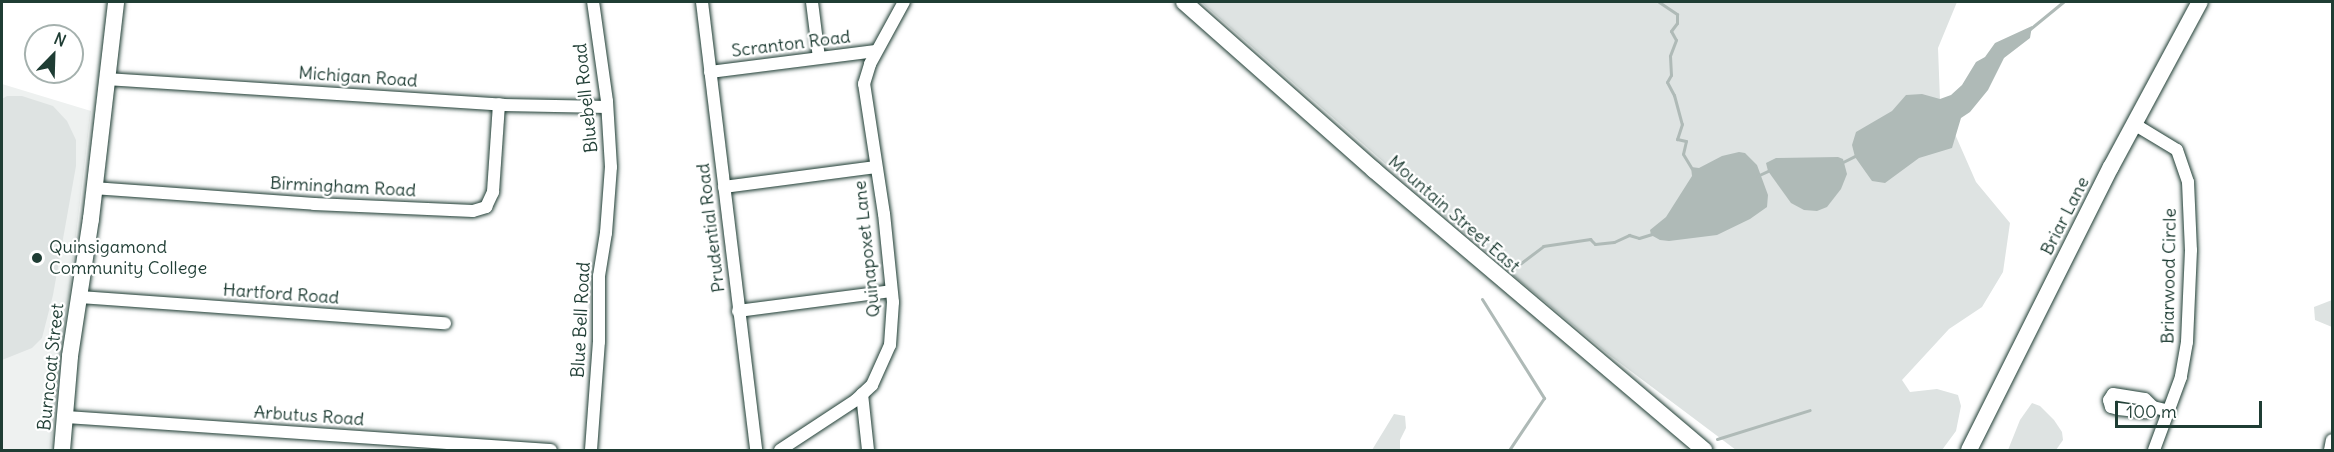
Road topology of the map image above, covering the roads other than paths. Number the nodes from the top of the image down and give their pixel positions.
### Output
1 (116, 2) edge
2 (593, 2) edge
3 (702, 2) edge
4 (812, 2) edge
5 (904, 2) edge
6 (1184, 2) edge
7 (2200, 2) edge
8 (876, 51) junction
9 (819, 58) junction
10 (710, 72) junction
11 (106, 79) junction
12 (499, 104) junction
13 (607, 107) junction
14 (2134, 124) junction
15 (876, 167) junction
16 (724, 187) junction
17 (93, 188) junction
18 (610, 192) joint
19 (891, 291) junction
20 (79, 297) junction
21 (738, 311) junction
22 (445, 323) dead end
23 (862, 394) junction
24 (2153, 407) dead end
25 (2169, 411) junction
26 (65, 417) junction
27 (2332, 440) edge
28 (62, 450) edge
29 (551, 450) edge
30 (591, 450) edge
31 (756, 450) edge
32 (780, 450) edge
33 (868, 450) edge
34 (1704, 450) edge
35 (1969, 450) edge
36 (2154, 450) edge
37 (2330, 450) edge

1 - 11 main road, Burncoat Street
2 - 13 street, Bluebell Road
3 - 10 street, Prudential Road
4 - 9 street
5 - 8 street, Quinapoxet Lane
6 - 34 main road, Mountain Street East
7 - 14 main road, Briar Lane
8 - 9 street, Scranton Road
8 - 15 street, Quinapoxet Lane
9 - 10 street, Scranton Road
10 - 16 street, Prudential Road
11 - 12 street, Michigan Road
11 - 17 main road, Burncoat Street
12 - 13 street, Michigan Road
12 - 17 street, Birmingham Road
13 - 18 street, Bluebell Road
14 - 25 street, Briarwood Circle
14 - 35 main road, Briar Lane
15 - 16 street
15 - 19 street, Quinapoxet Lane
16 - 21 street, Prudential Road
17 - 20 main road, Burncoat Street
18 - 30 street, Blue Bell Road
19 - 21 street
19 - 23 street, Quinapoxet Lane
20 - 22 street, Hartford Road
20 - 26 main road, Burncoat Street
21 - 31 street, Prudential Road
23 - 32 street, Quinapoxet Lane
23 - 33 street
24 - 25 street
25 - 36 street, Briarwood Circle
26 - 28 main road, Burncoat Street
26 - 29 street, Arbutus Road
27 - 37 street

